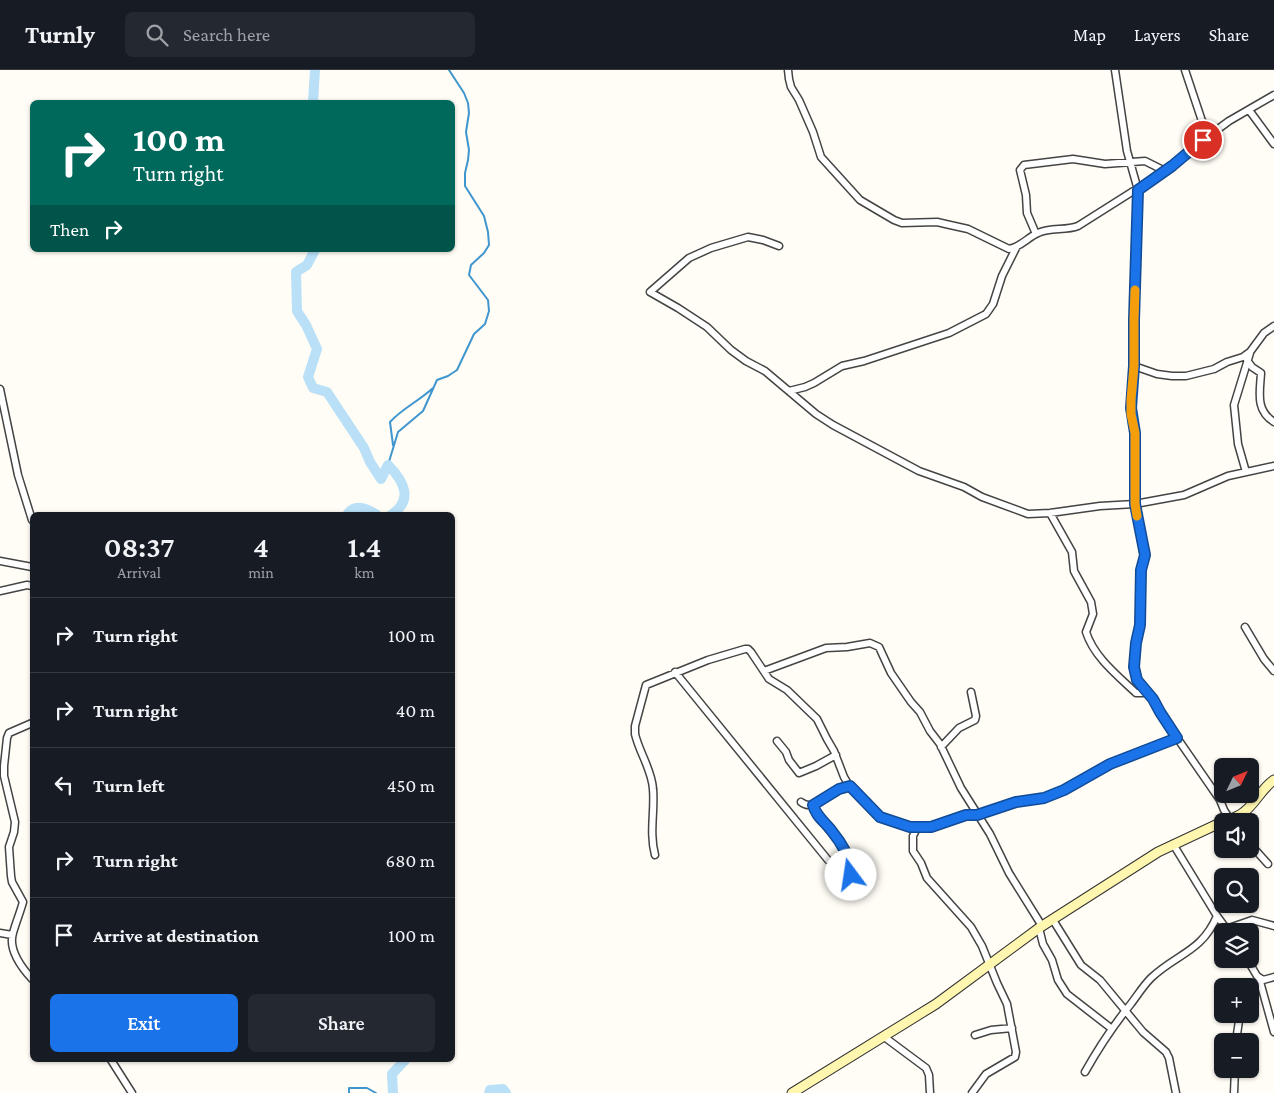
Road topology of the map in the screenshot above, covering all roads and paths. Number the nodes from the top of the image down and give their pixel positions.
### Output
1 (788, 70) edge
2 (1115, 70) edge
3 (1185, 70) edge
4 (1274, 95) edge
5 (1249, 110) junction
6 (1213, 132) junction
7 (1274, 144) edge
8 (1130, 163) junction
9 (1165, 171) junction
10 (1138, 190) junction
11 (1036, 234) junction
12 (779, 246) dead end
13 (1016, 248) junction
14 (1274, 326) edge
15 (1250, 352) junction
16 (1247, 360) junction
17 (1134, 366) junction
18 (0, 389) edge
19 (789, 391) junction
20 (1274, 422) edge
21 (1274, 466) edge
22 (1246, 472) junction
23 (1135, 504) junction
24 (1050, 513) junction
25 (30, 514) edge
26 (0, 561) edge
27 (30, 567) edge
28 (30, 586) edge
29 (0, 591) edge
30 (1245, 628) dead end
31 (764, 671) junction
32 (1274, 671) edge
33 (675, 672) junction
34 (971, 692) dead end
35 (1146, 693) junction
36 (30, 724) edge
37 (1177, 738) junction
38 (777, 741) dead end
39 (941, 747) junction
40 (836, 755) junction
41 (1274, 780) edge
42 (850, 786) junction
43 (801, 802) dead end
44 (813, 805) junction
45 (1224, 813) edge
46 (1242, 813) edge
47 (977, 815) junction
48 (1214, 827) edge
49 (917, 828) junction
50 (1173, 844) junction
51 (1259, 854) edge
52 (655, 855) dead end
53 (828, 860) dead end
54 (1268, 864) dead end
55 (843, 888) dead end
56 (1217, 916) junction
57 (1052, 920) junction
58 (1222, 923) edge
59 (1244, 923) edge
60 (1274, 926) edge
61 (1041, 927) junction
62 (0, 933) edge
63 (12, 935) junction
64 (989, 964) junction
65 (1253, 968) edge
66 (30, 977) edge
67 (1274, 977) edge
68 (1260, 979) junction
69 (1124, 1012) junction
70 (1012, 1028) junction
71 (1112, 1029) junction
72 (1274, 1032) edge
73 (975, 1035) dead end
74 (883, 1036) junction
75 (112, 1062) edge
76 (1085, 1072) dead end
77 (1234, 1078) edge
78 (132, 1093) edge
79 (792, 1093) edge
80 (930, 1093) edge
81 (972, 1093) edge
82 (1176, 1093) edge
83 (1234, 1093) edge

1 - 13 street
2 - 8 street
3 - 6 street
4 - 5 street
5 - 6 street
5 - 7 street
6 - 9 street
8 - 9 street
8 - 10 street
8 - 11 street
9 - 10 street
10 - 11 street
10 - 17 street
11 - 13 street
12 - 19 street
13 - 19 street
14 - 15 street
15 - 16 street
15 - 17 street
16 - 20 street
16 - 22 street
17 - 23 street
18 - 25 street
19 - 24 street
21 - 22 street
22 - 23 street
23 - 24 street
23 - 35 street
24 - 35 street
26 - 27 street
28 - 29 street
30 - 32 street
31 - 33 street
31 - 39 street
31 - 40 street
33 - 52 street
33 - 53 street
34 - 39 street
35 - 37 street
36 - 63 street
37 - 45 street
37 - 47 street
38 - 40 street
39 - 47 street
40 - 42 street
41 - 46 street
42 - 44 street
42 - 49 street
43 - 44 street
44 - 55 street
47 - 49 street
47 - 61 street
48 - 50 street
49 - 64 street
50 - 56 street
50 - 57 street
51 - 54 street
56 - 58 street
56 - 69 street
57 - 61 street
57 - 69 street
59 - 60 street
61 - 64 street
61 - 71 street
62 - 63 street
63 - 66 street
64 - 70 street
64 - 74 street
65 - 68 street
67 - 68 street
68 - 72 street
69 - 71 street
69 - 82 street
70 - 73 street
70 - 81 street
71 - 76 street
74 - 79 street
74 - 80 street
75 - 78 street
77 - 83 street

